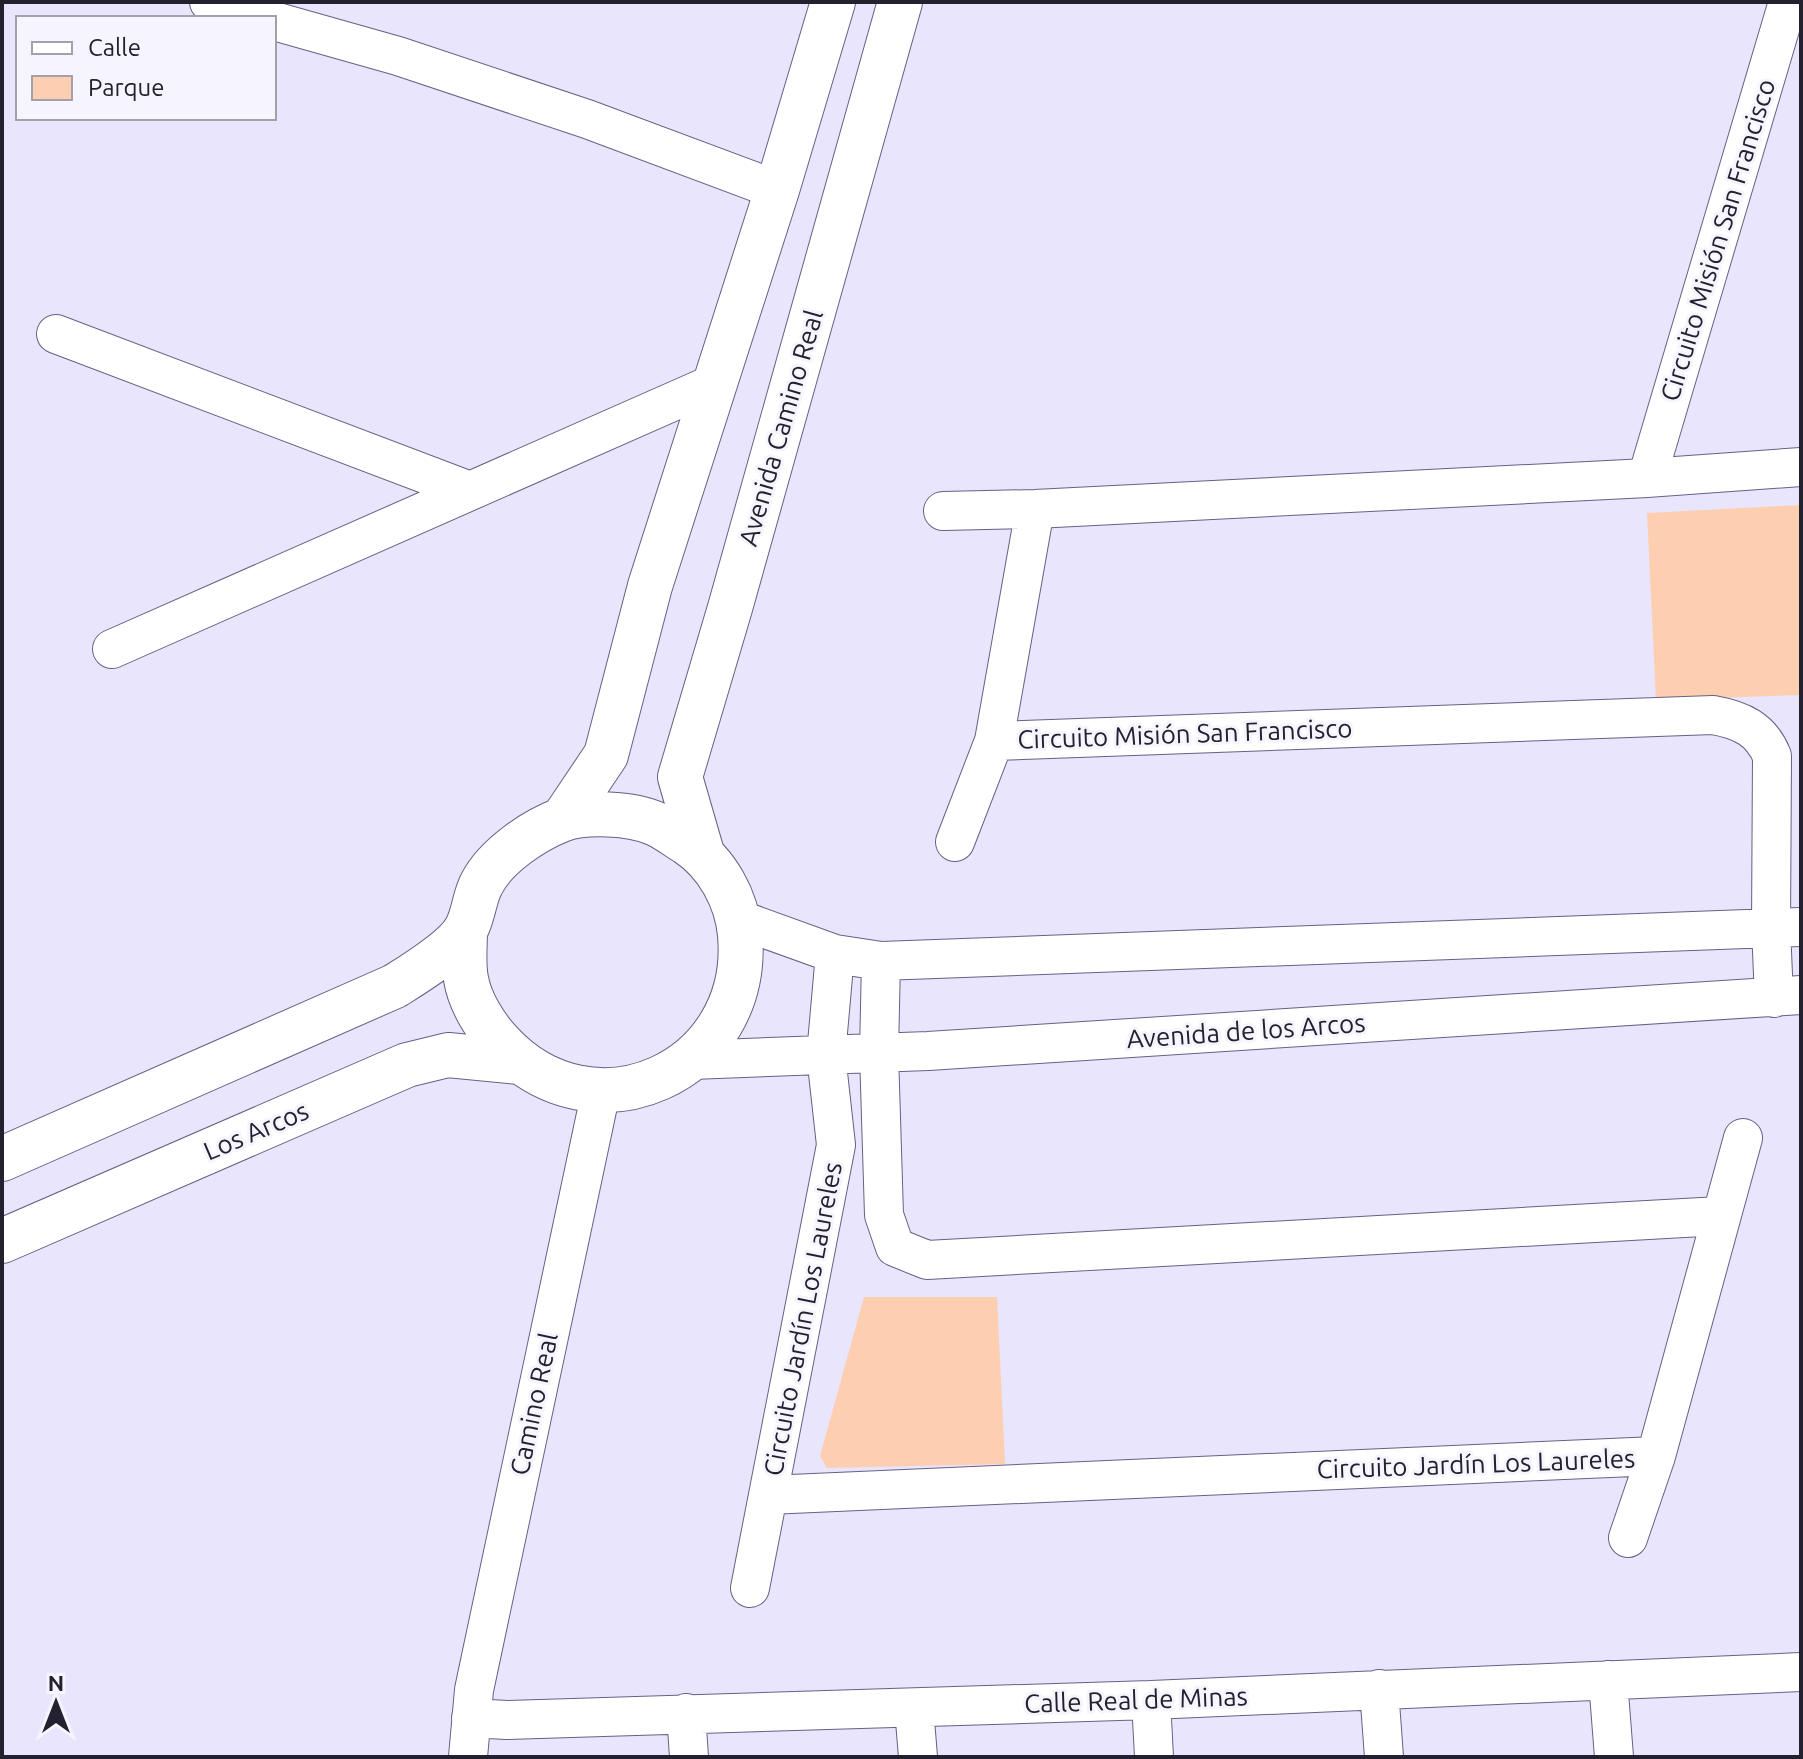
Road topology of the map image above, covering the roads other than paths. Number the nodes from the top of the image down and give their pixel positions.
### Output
1 (209, 2) edge
2 (833, 2) edge
3 (900, 2) edge
4 (1788, 2) edge
5 (257, 16) edge
6 (276, 22) edge
7 (777, 190) junction
8 (56, 334) dead end
9 (715, 383) junction
10 (1801, 467) edge
11 (1647, 478) junction
12 (470, 491) junction
13 (1035, 509) junction
14 (943, 511) dead end
15 (112, 649) dead end
16 (994, 741) junction
17 (563, 819) junction
18 (955, 842) dead end
19 (702, 853) junction
20 (738, 919) junction
21 (1786, 928) edge
22 (465, 931) junction
23 (835, 954) junction
24 (881, 961) junction
25 (1788, 997) edge
26 (879, 1053) junction
27 (826, 1055) junction
28 (691, 1060) junction
29 (518, 1062) junction
30 (601, 1091) junction
31 (1743, 1138) dead end
32 (2, 1159) edge
33 (1720, 1216) junction
34 (2, 1241) edge
35 (1656, 1456) junction
36 (768, 1495) junction
37 (1628, 1538) dead end
38 (750, 1588) dead end
39 (1801, 1672) edge
40 (1608, 1680) junction
41 (1379, 1689) junction
42 (1151, 1700) junction
43 (914, 1708) junction
44 (686, 1713) junction
45 (471, 1718) junction
46 (468, 1757) edge
47 (689, 1757) edge
48 (918, 1757) edge
49 (1154, 1757) edge
50 (1384, 1757) edge
51 (1614, 1757) edge

1 - 5 street
2 - 7 main road
3 - 19 main road, Avenida Camino Real
4 - 11 street, Circuito Misión San Francisco
6 - 7 street
7 - 9 main road
8 - 12 street
9 - 12 street
9 - 17 main road
10 - 11 street
11 - 13 street
12 - 15 street
13 - 14 street
13 - 16 street, Circuito Misión San Francisco
16 - 18 street
16 - 21 street, Circuito Misión San Francisco
17 - 19 main road
17 - 22 main road
19 - 20 main road
20 - 23 street
20 - 28 main road
21 - 24 street
21 - 25 street, Circuito Misión San Francisco
22 - 29 main road
22 - 32 main road
23 - 24 street
23 - 27 street, Circuito Jardín Los Laureles
24 - 26 street, Circuito Jardín Los Laureles
25 - 26 street, Avenida de los Arcos
26 - 27 street, Avenida de los Arcos
26 - 33 street, Circuito Jardín Los Laureles
27 - 28 street, Avenida de los Arcos
27 - 36 street, Circuito Jardín Los Laureles
28 - 30 main road
29 - 30 main road
29 - 34 main road, Los Arcos
30 - 45 street, Camino Real
31 - 33 street
33 - 35 street, Circuito Jardín Los Laureles
35 - 36 street, Circuito Jardín Los Laureles
35 - 37 street
36 - 38 street
39 - 40 street, Calle Real de Minas
40 - 41 street, Calle Real de Minas
40 - 51 street
41 - 42 street, Calle Real de Minas
41 - 50 street
42 - 43 street, Calle Real de Minas
42 - 49 street
43 - 44 street, Calle Real de Minas
43 - 48 street
44 - 45 street, Calle Real de Minas
44 - 47 street
45 - 46 street, Camino Real

